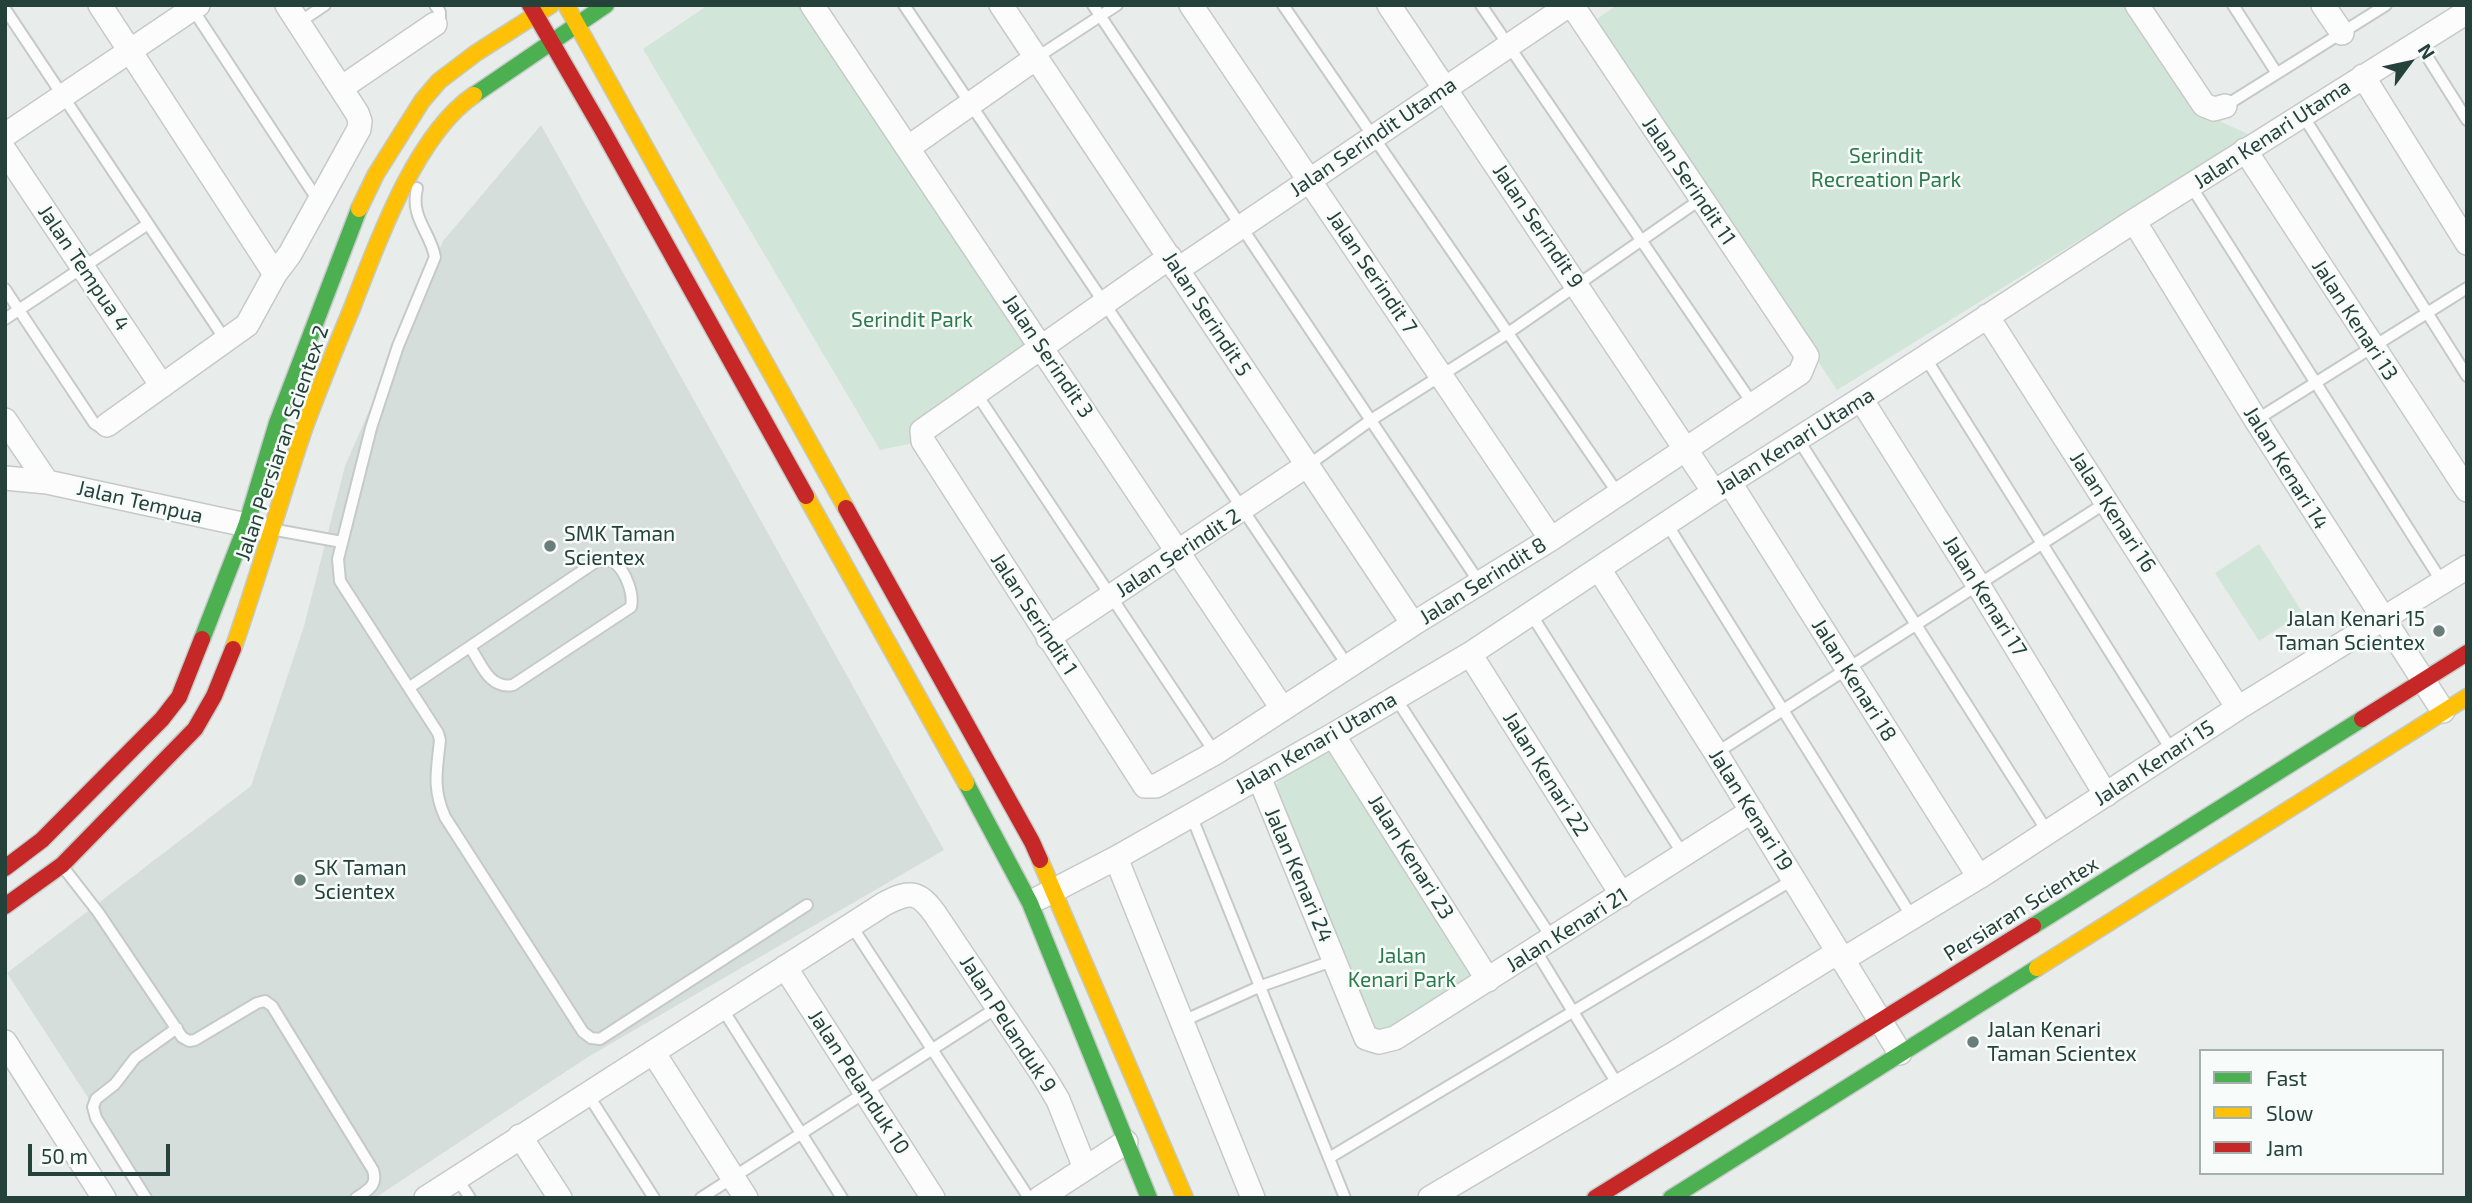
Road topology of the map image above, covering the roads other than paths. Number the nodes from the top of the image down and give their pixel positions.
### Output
1 (100, 5) edge
2 (325, 5) edge
3 (551, 5) edge
4 (566, 5) edge
5 (606, 5) edge
6 (812, 5) edge
7 (904, 5) edge
8 (1000, 5) edge
9 (1093, 5) edge
10 (1117, 5) edge
11 (1191, 5) edge
12 (1283, 5) edge
13 (1389, 5) edge
14 (1481, 5) edge
15 (1571, 5) edge
16 (2137, 5) edge
17 (2233, 5) edge
18 (2323, 5) edge
19 (2386, 5) edge
20 (194, 6) edge
21 (5, 9) edge
22 (533, 10) edge
23 (2467, 12) edge
24 (292, 14) edge
25 (435, 15) edge
26 (1100, 16) junction
27 (578, 24) junction
28 (2342, 33) junction
29 (552, 41) junction
30 (2418, 42) junction
31 (1508, 46) junction
32 (130, 51) junction
33 (1036, 58) junction
34 (2276, 72) junction
35 (2363, 76) junction
36 (495, 79) junction
37 (341, 88) junction
38 (1446, 89) junction
39 (63, 96) junction
40 (972, 104) junction
41 (2225, 106) joint
42 (2302, 114) junction
43 (2467, 120) edge
44 (603, 131) junction
45 (5, 135) edge
46 (1374, 137) junction
47 (431, 143) junction
48 (909, 147) junction
49 (5, 150) edge
50 (2245, 150) junction
51 (1310, 180) junction
52 (2191, 186) junction
53 (1701, 199) junction
54 (319, 202) junction
55 (2134, 221) junction
56 (148, 224) junction
57 (1241, 227) junction
58 (1642, 240) junction
59 (2467, 243) edge
60 (1174, 263) junction
61 (83, 268) junction
62 (275, 274) junction
63 (1578, 285) junction
64 (2467, 288) edge
65 (5, 289) edge
66 (1104, 302) junction
67 (19, 310) junction
68 (2427, 313) junction
69 (1987, 316) junction
70 (5, 319) edge
71 (1508, 333) junction
72 (226, 341) junction
73 (2373, 347) junction
74 (1043, 348) junction
75 (1807, 356) joint
76 (1925, 357) junction
77 (1442, 376) junction
78 (2467, 376) edge
79 (2315, 383) junction
80 (162, 386) junction
81 (976, 393) junction
82 (1861, 399) junction
83 (1752, 403) junction
84 (1371, 420) junction
85 (2256, 420) junction
86 (5, 421) edge
87 (107, 425) joint
88 (1798, 439) junction
89 (923, 441) joint
90 (1685, 448) junction
91 (1306, 466) junction
92 (5, 478) edge
93 (47, 482) junction
94 (1722, 488) junction
95 (2467, 490) edge
96 (1619, 495) junction
97 (2107, 502) junction
98 (1243, 510) junction
99 (1667, 524) junction
100 (246, 526) junction
101 (274, 530) junction
102 (1551, 539) junction
103 (342, 542) junction
104 (2042, 542) junction
105 (1178, 552) junction
106 (2467, 567) edge
107 (1599, 569) junction
108 (1479, 582) junction
109 (2442, 582) junction
110 (1977, 583) junction
111 (1110, 597) junction
112 (1531, 614) junction
113 (2382, 619) junction
114 (1413, 624) junction
115 (1916, 624) junction
116 (1048, 638) junction
117 (470, 647) junction
118 (2467, 653) edge
119 (1470, 654) junction
120 (1348, 666) junction
121 (1847, 670) junction
122 (2423, 680) junction
123 (410, 687) junction
124 (1395, 697) junction
125 (2467, 697) edge
126 (1282, 708) junction
127 (2238, 708) junction
128 (1783, 709) junction
129 (2443, 711) junction
130 (1334, 735) junction
131 (2172, 751) junction
132 (1215, 753) junction
133 (1716, 753) junction
134 (1259, 777) junction
135 (1145, 786) joint
136 (2106, 794) junction
137 (1752, 811) junction
138 (1191, 815) junction
139 (2047, 831) junction
140 (1684, 856) junction
141 (1116, 858) junction
142 (62, 865) junction
143 (5, 868) edge
144 (1979, 877) junction
145 (1794, 879) junction
146 (1054, 890) junction
147 (1622, 895) junction
148 (1030, 903) junction
149 (5, 905) edge
150 (807, 905) dead end
151 (1912, 917) junction
152 (851, 925) junction
153 (1544, 945) junction
154 (1840, 956) junction
155 (1335, 960) junction
156 (785, 967) junction
157 (1488, 980) junction
158 (1261, 986) junction
159 (998, 1007) junction
160 (722, 1008) junction
161 (1572, 1012) junction
162 (1183, 1021) junction
163 (1880, 1022) junction
164 (177, 1028) junction
165 (5, 1042) edge
166 (1379, 1042) joint
167 (932, 1049) junction
168 (653, 1052) junction
169 (1900, 1054) junction
170 (1134, 1078) junction
171 (1619, 1087) junction
172 (866, 1092) junction
173 (587, 1094) junction
174 (801, 1133) junction
175 (520, 1136) junction
176 (1126, 1142) junction
177 (1329, 1158) junction
178 (1085, 1168) junction
179 (733, 1177) junction
180 (457, 1178) junction
181 (104, 1198) edge
182 (146, 1198) edge
183 (356, 1198) edge
184 (426, 1198) edge
185 (470, 1198) edge
186 (560, 1198) edge
187 (654, 1198) edge
188 (701, 1198) edge
189 (746, 1198) edge
190 (842, 1198) edge
191 (933, 1198) edge
192 (1029, 1198) edge
193 (1040, 1198) edge
194 (1149, 1198) edge
195 (1185, 1198) edge
196 (1253, 1198) edge
197 (1345, 1198) edge
198 (1430, 1198) edge
199 (1595, 1198) edge
200 (1671, 1198) edge

1 - 32 street
2 - 24 lane
3 - 22 street, Jalan Persiaran Scientex 2
4 - 27 street
5 - 27 street, Jalan Persiaran Scientex 2
6 - 48 street, Jalan Serindit 3
7 - 40 lane
8 - 33 street, Jalan Serindit 5
9 - 26 lane
10 - 26 lane
11 - 51 street, Jalan Serindit 7
12 - 46 lane
13 - 38 street, Jalan Serindit 9
14 - 31 lane
15 - 31 street, Jalan Serindit Utama
15 - 53 street, Jalan Serindit 11
16 - 41 street
17 - 34 lane
18 - 28 street
19 - 28 lane
20 - 32 street
20 - 54 lane
21 - 39 lane
22 - 29 street
22 - 100 street, Jalan Persiaran Scientex 2
23 - 30 street, Jalan Kenari Utama
24 - 37 street
25 - 37 street
26 - 33 lane
26 - 57 lane
27 - 29 street, Jalan Persiaran Scientex 2
27 - 146 street
28 - 34 lane
29 - 36 street, Jalan Persiaran Scientex 2
29 - 44 street
30 - 35 street, Jalan Kenari Utama
30 - 43 lane
31 - 38 street, Jalan Serindit Utama
31 - 58 lane
32 - 39 street
32 - 62 street
33 - 40 street
33 - 60 street, Jalan Serindit 5
34 - 41 lane
35 - 42 street, Jalan Kenari Utama
35 - 59 street
36 - 44 street
36 - 47 street, Jalan Persiaran Scientex 2
37 - 54 street
38 - 46 street, Jalan Serindit Utama
38 - 63 street, Jalan Serindit 9
39 - 45 street
39 - 56 lane
40 - 48 street
40 - 66 lane
42 - 50 street, Jalan Kenari Utama
42 - 68 lane
44 - 148 street
46 - 51 street, Jalan Serindit Utama
46 - 71 lane
47 - 101 street, Jalan Persiaran Scientex 2
47 - 103 lane
48 - 74 street, Jalan Serindit 3
49 - 61 street, Jalan Tempua 4
50 - 52 street, Jalan Kenari Utama
50 - 73 street, Jalan Kenari 13
51 - 57 street, Jalan Serindit Utama
51 - 77 street, Jalan Serindit 7
52 - 55 street, Jalan Kenari Utama
52 - 79 lane
53 - 58 lane
53 - 75 street, Jalan Serindit 11
54 - 62 street
55 - 69 street, Jalan Kenari Utama
55 - 85 street, Jalan Kenari 14
56 - 61 lane
56 - 72 lane
57 - 60 street, Jalan Serindit Utama
57 - 84 lane
58 - 63 lane
58 - 83 lane
60 - 66 street, Jalan Serindit Utama
60 - 91 street, Jalan Serindit 5
61 - 67 lane
61 - 80 street, Jalan Tempua 4
62 - 72 street
63 - 71 lane
63 - 90 street, Jalan Serindit 9
64 - 68 lane
65 - 67 lane
66 - 74 street, Jalan Serindit Utama
66 - 98 lane
67 - 70 lane
67 - 87 lane
68 - 73 lane
68 - 78 lane
69 - 76 street, Jalan Kenari Utama
69 - 97 street, Jalan Kenari 16
71 - 77 lane
71 - 96 lane
72 - 80 street
73 - 79 lane
73 - 95 street, Jalan Kenari 13
74 - 81 street, Jalan Serindit Utama
74 - 105 street, Jalan Serindit 3
75 - 83 street, Jalan Serindit 8
76 - 82 street, Jalan Kenari Utama
76 - 104 lane
77 - 84 lane
77 - 102 street, Jalan Serindit 7
79 - 85 lane
79 - 109 lane
80 - 87 street
81 - 89 street, Jalan Serindit Utama
81 - 111 lane
82 - 88 street, Jalan Kenari Utama
82 - 110 street, Jalan Kenari 17
83 - 90 street, Jalan Serindit 8
84 - 91 lane
84 - 108 lane
85 - 113 street, Jalan Kenari 14
86 - 93 street
88 - 94 street, Jalan Kenari Utama
88 - 115 lane
89 - 116 street, Jalan Serindit 1
90 - 94 street, Jalan Serindit 9
90 - 96 street, Jalan Serindit 8
91 - 98 street, Jalan Serindit 2
91 - 114 street, Jalan Serindit 5
92 - 93 street, Jalan Tempua
93 - 100 street, Jalan Tempua
94 - 99 street, Jalan Kenari Utama
94 - 121 street, Jalan Kenari 18
96 - 102 street, Jalan Serindit 8
97 - 104 lane
97 - 127 street, Jalan Kenari 16
98 - 105 street, Jalan Serindit 2
98 - 120 lane
99 - 107 street, Jalan Kenari Utama
99 - 128 lane
100 - 101 street, Jalan Tempua
100 - 143 street, Jalan Persiaran Scientex 2
101 - 103 lane
101 - 142 street, Jalan Persiaran Scientex 2
102 - 108 street, Jalan Serindit 8
103 - 123 lane
104 - 110 lane
104 - 131 lane
105 - 111 street, Jalan Serindit 2
105 - 126 street, Jalan Serindit 3
106 - 109 street, Jalan Kenari 15
107 - 112 street, Jalan Kenari Utama
107 - 133 street, Jalan Kenari 19
108 - 114 street, Jalan Serindit 8
109 - 113 street, Jalan Kenari 15
110 - 115 lane
110 - 136 street, Jalan Kenari 17
111 - 116 street, Jalan Serindit 2
111 - 132 lane
112 - 119 street, Jalan Kenari Utama
112 - 140 lane
113 - 122 street, Jalan Kenari 14
113 - 127 street, Jalan Kenari 15
114 - 120 street, Jalan Serindit 8
115 - 121 lane
115 - 139 lane
116 - 135 street, Jalan Serindit 1
117 - 117 lane
117 - 123 lane
118 - 122 street, Persiaran Scientex
119 - 124 street, Jalan Kenari Utama
119 - 147 street, Jalan Kenari 22
120 - 126 street, Jalan Serindit 8
121 - 128 lane
121 - 144 street, Jalan Kenari 18
122 - 129 street, Jalan Kenari 14
122 - 163 street, Persiaran Scientex
123 - 150 lane
124 - 130 street, Jalan Kenari Utama
124 - 153 lane
125 - 129 street
126 - 132 street, Jalan Serindit 8
127 - 131 street, Jalan Kenari 15
128 - 133 lane
128 - 151 lane
129 - 169 street
130 - 134 street, Jalan Kenari Utama
130 - 157 street, Jalan Kenari 23
131 - 136 street, Jalan Kenari 15
132 - 135 street, Jalan Serindit 8
133 - 137 street, Jalan Kenari 19
134 - 138 street, Jalan Kenari Utama
134 - 155 street, Jalan Kenari 24
136 - 139 street, Jalan Kenari 15
137 - 140 street, Jalan Kenari 21
137 - 145 street, Jalan Kenari 19
138 - 141 street, Jalan Kenari Utama
138 - 158 lane
139 - 144 street, Jalan Kenari 15
140 - 147 street, Jalan Kenari 21
141 - 146 street, Jalan Kenari Utama
141 - 162 street
142 - 149 street, Jalan Persiaran Scientex 2
142 - 164 lane
144 - 151 street, Jalan Kenari 15
145 - 154 street, Jalan Kenari 19
145 - 161 lane
146 - 148 street, Jalan Kenari Utama
146 - 170 street
147 - 153 street, Jalan Kenari 21
148 - 176 street
151 - 154 street, Jalan Kenari 15
152 - 156 street
152 - 159 street, Jalan Pelanduk 9
152 - 167 lane
153 - 157 street, Jalan Kenari 21
153 - 161 lane
154 - 163 street, Jalan Kenari 19
154 - 171 street, Jalan Kenari 15
155 - 158 lane
155 - 166 street, Jalan Kenari 24
156 - 160 street
156 - 172 street, Jalan Pelanduk 10
157 - 166 street, Jalan Kenari 21
158 - 162 lane
158 - 177 lane
159 - 167 lane
159 - 178 street, Jalan Pelanduk 9
160 - 168 street
160 - 174 lane
161 - 171 lane
161 - 177 lane
162 - 196 street
163 - 169 street, Jalan Kenari 19
163 - 199 street, Persiaran Scientex
164 - 182 lane
164 - 183 lane
165 - 181 street
167 - 172 lane
167 - 192 lane
168 - 173 street
168 - 179 street
169 - 200 street
170 - 176 street
170 - 195 street
171 - 198 street, Jalan Kenari 15
172 - 174 lane
172 - 191 street, Jalan Pelanduk 10
173 - 175 street
173 - 187 lane
174 - 179 lane
174 - 190 lane
175 - 180 street
175 - 186 street
176 - 178 street
176 - 194 street
177 - 197 lane
178 - 193 street
179 - 188 lane
179 - 189 street
180 - 184 street
180 - 185 lane

